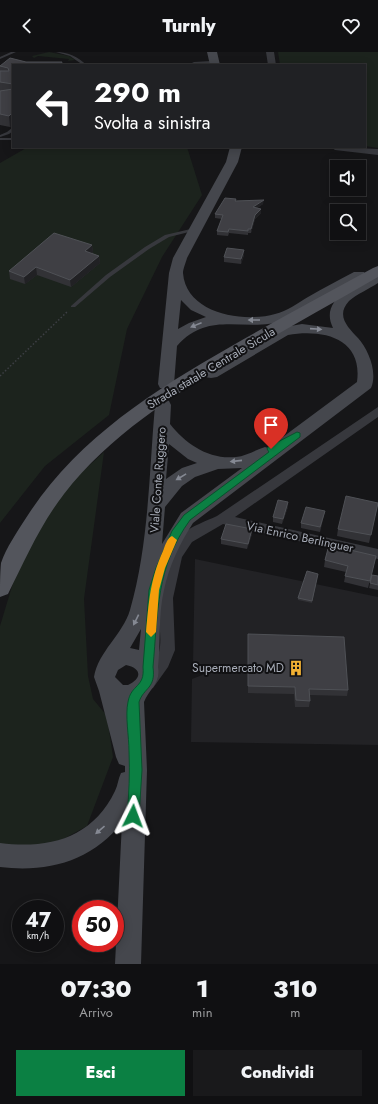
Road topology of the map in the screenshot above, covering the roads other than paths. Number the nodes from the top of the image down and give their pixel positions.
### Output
1 (14, 52) edge
2 (58, 52) edge
3 (206, 52) edge
4 (212, 52) edge
5 (217, 52) edge
6 (270, 52) edge
7 (0, 58) edge
8 (84, 64) edge
9 (192, 64) edge
10 (208, 64) edge
11 (215, 64) edge
12 (216, 64) edge
13 (221, 64) edge
14 (272, 64) edge
15 (12, 130) edge
16 (0, 136) edge
17 (0, 139) edge
18 (12, 139) edge
19 (344, 148) edge
20 (234, 150) edge
21 (378, 152) edge
22 (195, 229) junction
23 (378, 266) edge
24 (378, 271) edge
25 (176, 273) junction
26 (378, 277) edge
27 (73, 306) road end
28 (229, 319) junction
29 (360, 344) junction
30 (170, 345) junction
31 (166, 384) dead end
32 (163, 405) dead end
33 (378, 411) edge
34 (161, 424) junction
35 (297, 435) junction
36 (99, 444) junction
37 (216, 463) junction
38 (157, 505) junction
39 (222, 519) junction
40 (378, 554) edge
41 (152, 556) junction
42 (0, 588) edge
43 (154, 590) junction
44 (167, 640) junction
45 (143, 669) junction
46 (108, 677) junction
47 (130, 772) junction
48 (134, 802) junction
49 (0, 855) edge
50 (128, 964) edge

1 - 7 lane
2 - 8 lane
3 - 9 street
4 - 11 main road
5 - 12 street
5 - 13 main road
6 - 14 street
9 - 10 street
15 - 16 lane
17 - 18 lane
19 - 21 street
20 - 22 main road
22 - 25 main road
22 - 27 lane
23 -> 28 main road
24 - 36 main road, Strada statale Centrale Sicula
25 - 28 main road
25 - 30 main road
26 - 29 main road
28 -> 30 main road
29 - 35 main road
36 -> 29 main road
30 - 31 main road
32 - 34 main road, Viale Conte Ruggero
33 - 39 street
34 - 37 main road
34 - 38 main road, Viale Conte Ruggero
35 -> 37 main road
35 - 43 main road
36 - 42 main road, Strada statale Centrale Sicula
37 -> 38 main road
38 - 41 main road, Viale Conte Ruggero
39 - 40 street, Via Enrico Berlinguer
39 - 44 street
41 - 43 main road
41 -> 46 main road
43 - 45 main road
44 - 45 street
44 - 45 street
45 - 46 main road
45 - 46 main road
45 - 48 main road
46 - 47 main road
47 - 48 main road
47 -> 49 main road
48 - 50 main road

